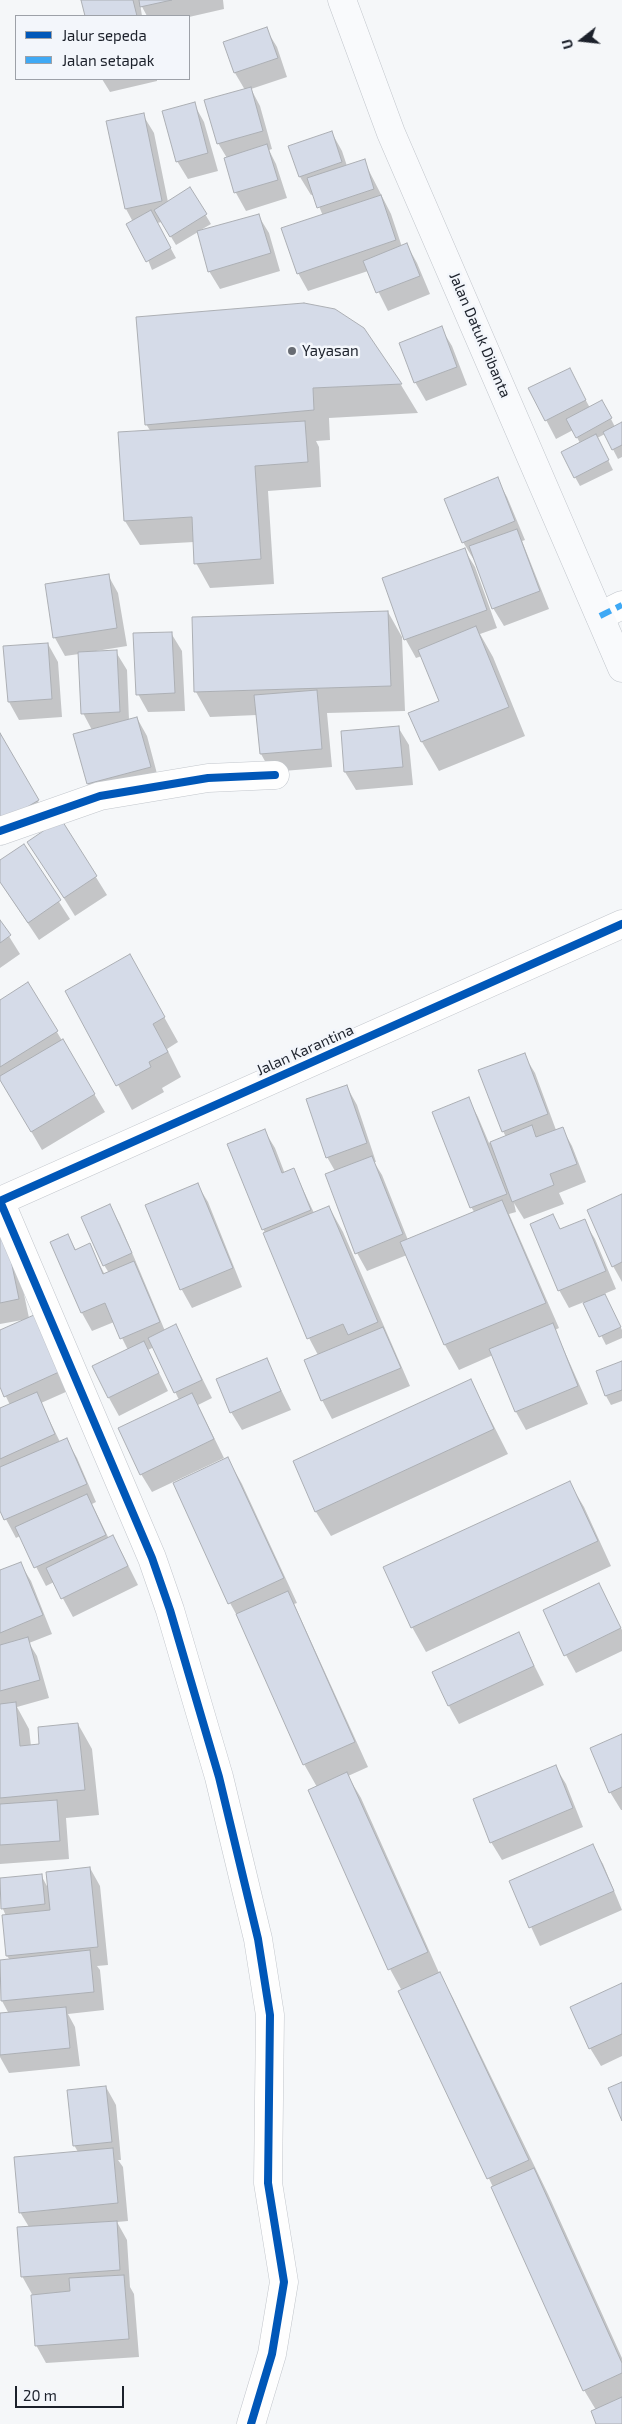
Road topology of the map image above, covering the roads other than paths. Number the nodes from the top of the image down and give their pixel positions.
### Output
1 (342, 0) edge
2 (611, 610) edge
3 (622, 668) edge
4 (275, 776) dead end
5 (0, 831) edge
6 (622, 924) edge
7 (0, 1201) edge
8 (251, 2424) edge

1 - 2 main road, Jalan Datuk Dibanta
2 - 3 main road, Jalan Datuk Dibanta
4 - 5 street
6 - 7 street, Jalan Karantina
7 - 8 street

